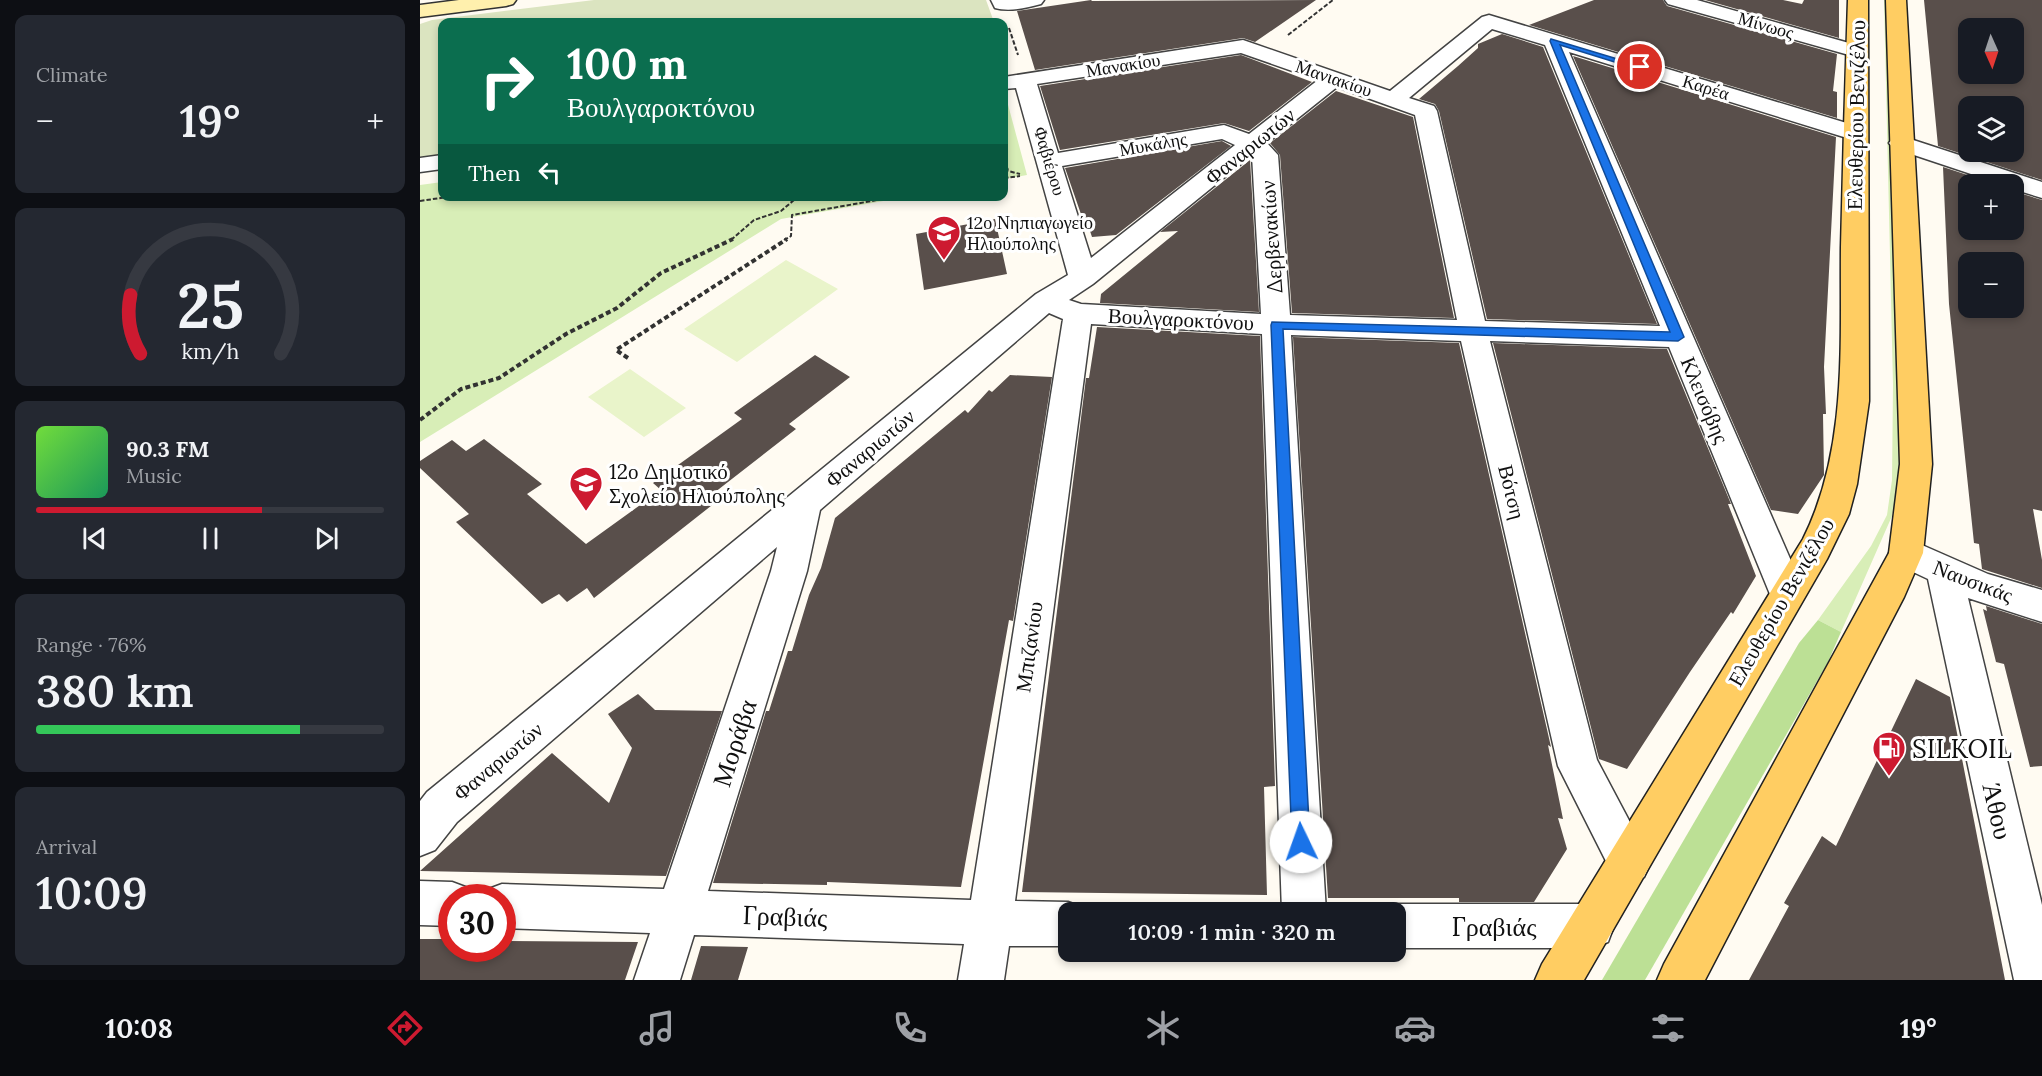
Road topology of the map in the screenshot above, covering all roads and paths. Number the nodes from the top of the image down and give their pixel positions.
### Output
1 (506, 0) edge
2 (1034, 0) edge
3 (1333, 0) edge
4 (1675, 0) edge
5 (1858, 0) edge
6 (1896, 0) edge
7 (1001, 2) edge
8 (420, 10) edge
9 (1004, 18) edge
10 (1554, 41) junction
11 (1008, 45) edge
12 (1243, 46) joint
13 (1857, 51) junction
14 (1264, 54) junction
15 (1334, 78) junction
16 (1014, 81) edge
17 (1394, 99) junction
18 (1426, 111) joint
19 (1855, 133) junction
20 (1253, 143) junction
21 (1901, 143) junction
22 (1051, 161) junction
23 (438, 163) edge
24 (420, 165) edge
25 (1008, 171) edge
26 (1024, 175) dead end
27 (2042, 190) edge
28 (438, 198) edge
29 (420, 201) edge
30 (793, 201) edge
31 (873, 201) edge
32 (1083, 278) junction
33 (1062, 307) junction
34 (1276, 325) junction
35 (1473, 331) junction
36 (1678, 337) junction
37 (628, 358) dead end
38 (420, 420) edge
39 (805, 503) junction
40 (1906, 553) junction
41 (1944, 571) junction
42 (1787, 593) junction
43 (2042, 606) edge
44 (420, 835) edge
45 (1629, 862) junction
46 (1304, 902) edge
47 (420, 903) edge
48 (438, 904) edge
49 (516, 906) edge
50 (681, 912) junction
51 (988, 923) junction
52 (1058, 924) edge
53 (1406, 926) edge
54 (1592, 926) junction
55 (657, 980) edge
56 (981, 980) edge
57 (1558, 980) edge
58 (1680, 980) edge
59 (2037, 980) edge

1 - 8 street
2 - 7 street
3 - 14 path
4 - 13 street, Μίνωος
5 - 13 main road, Ελευθερίου Βενιζέλου
6 - 21 main road, Ελευθερίου Βενιζέλου
7 - 9 path
10 - 17 street, Καρέα
10 - 19 street, Καρέα
10 - 36 street, Κλεισόβης
11 - 16 path
12 - 14 street, Μανιακίου
12 - 16 street, Μανακίου
13 - 19 main road, Ελευθερίου Βενιζέλου
14 - 15 street, Μανιακίου
15 - 17 street, Μανιακίου
15 - 20 street, Φαναριωτών
16 - 22 street, Φαβιέρου
17 - 18 street, Μανιακίου
18 - 35 street, Βότση
19 - 42 main road, Ελευθερίου Βενιζέλου
20 - 22 street, Μυκάλης
20 - 32 street, Φαναριωτών
20 - 34 street, Δερβενακίων
21 - 27 street
21 - 40 main road, Ελευθερίου Βενιζέλου
22 - 32 street, Φαβιέρου
23 - 24 street
25 - 26 path
28 - 29 path
30 - 38 path
31 - 37 path
32 - 33 street, Φαναριωτών
33 - 34 street, Βουλγαροκτόνου
33 - 39 street, Φαναριωτών
33 - 51 street, Μπιζανίου
34 - 35 street, Βουλγαροκτόνου
34 - 46 street, Δερβενακίων
35 - 36 street, Βουλγαροκτόνου
35 - 45 street, Βότση
36 - 42 street, Κλεισόβης
39 - 44 street, Φαναριωτών
39 - 50 street, Μοράβα
40 - 41 street, Ναυσικάς
40 - 58 main road, Ελευθερίου Βενιζέλου
41 - 43 street, Ναυσικάς
41 - 59 street, Άθου
42 - 45 main road, Ελευθερίου Βενιζέλου
45 - 54 main road, Ελευθερίου Βενιζέλου
47 - 48 street
49 - 50 street, Γραβιάς
50 - 51 street, Γραβιάς
50 - 55 street, Μοράβα
51 - 52 street, Γραβιάς
51 - 56 street, Μπιζανίου
53 - 54 street, Γραβιάς
54 - 57 main road, Ελευθερίου Βενιζέλου

